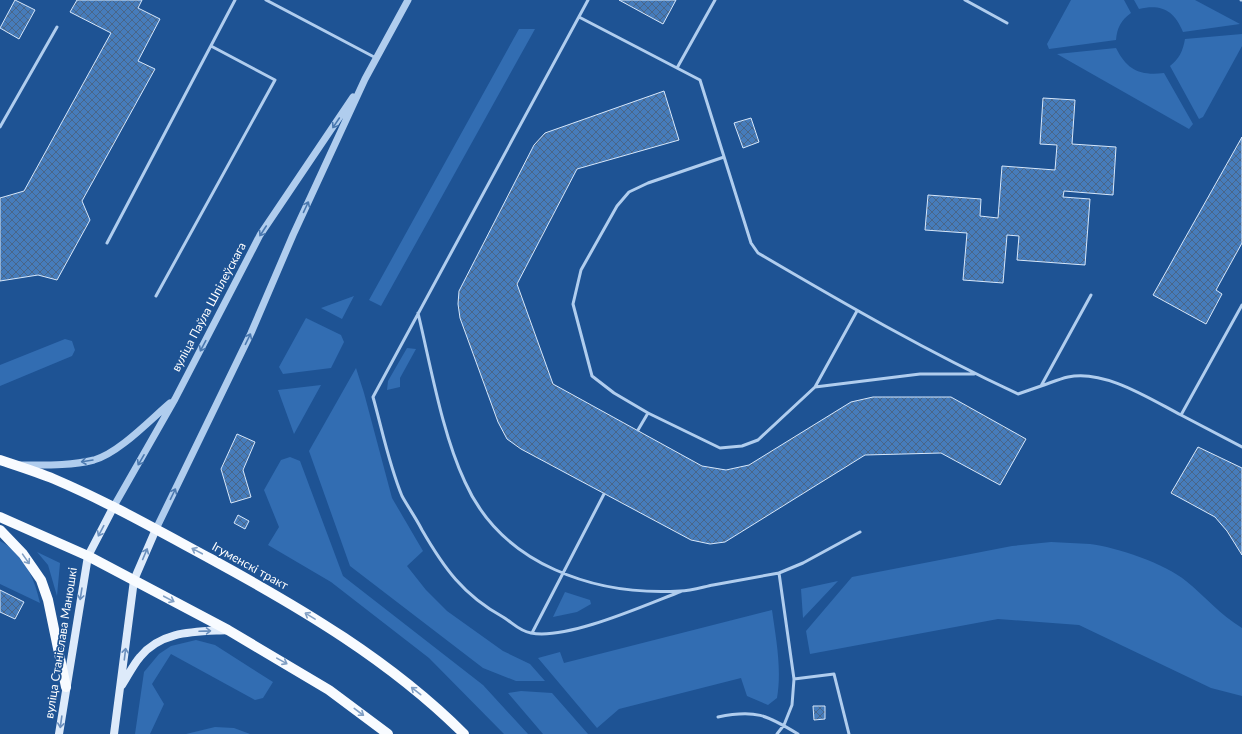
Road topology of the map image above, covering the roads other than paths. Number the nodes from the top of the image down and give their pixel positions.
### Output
1 (235, 0) edge
2 (266, 0) edge
3 (408, 0) edge
4 (588, 0) edge
5 (715, 0) edge
6 (965, 0) edge
7 (579, 16) junction
8 (1007, 23) dead end
9 (56, 27) dead end
10 (211, 46) junction
11 (376, 59) junction
12 (677, 68) junction
13 (365, 78) junction
14 (0, 127) edge
15 (724, 157) junction
16 (107, 243) dead end
17 (1091, 295) dead end
18 (156, 296) dead end
19 (1242, 305) edge
20 (857, 311) junction
21 (418, 313) junction
22 (975, 374) junction
23 (1041, 386) junction
24 (815, 387) junction
25 (175, 399) junction
26 (648, 413) junction
27 (1181, 415) junction
28 (638, 430) dead end
29 (1242, 446) edge
30 (0, 460) edge
31 (13, 464) junction
32 (604, 494) dead end
33 (114, 506) junction
34 (0, 517) edge
35 (156, 529) junction
36 (0, 530) edge
37 (860, 532) dead end
38 (88, 556) junction
39 (779, 573) junction
40 (563, 574) junction
41 (134, 580) junction
42 (682, 591) junction
43 (228, 630) junction
44 (532, 633) junction
45 (794, 679) junction
46 (66, 687) junction
47 (120, 688) junction
48 (718, 717) dead end
49 (784, 725) junction
50 (59, 734) edge
51 (114, 734) edge
52 (388, 734) edge
53 (464, 734) edge
54 (777, 734) edge
55 (798, 734) edge
56 (848, 734) edge

1 - 10 lane
2 - 11 lane
3 - 11 street, вуліца Паўла Шпілеўскага
4 - 7 lane
5 - 12 lane
6 - 8 lane
7 - 12 lane
7 - 21 lane
9 - 14 lane
10 - 16 lane
10 - 18 lane
11 - 13 street, вуліца Паўла Шпілеўскага
12 - 15 lane
13 -> 25 street, вуліца Паўла Шпілеўскага
35 -> 13 street, вуліца Паўла Шпілеўскага
15 - 20 lane
15 - 26 lane
17 - 23 lane
19 - 27 lane
20 - 22 lane
20 - 24 lane
21 - 40 lane
21 - 44 lane
22 - 23 lane
22 - 24 lane
23 - 27 lane
24 - 26 lane
25 -> 31 street
25 -> 33 street, вуліца Паўла Шпілеўскага
26 - 28 lane
27 - 29 lane
30 - 31 main road, Ігуменскі тракт
31 - 33 main road, Ігуменскі тракт
32 - 40 lane
33 - 35 main road, Ігуменскі тракт
33 -> 38 main road, вуліца Паўла Шпілеўскага
34 - 38 main road
41 -> 35 main road, вуліца Паўла Шпілеўскага
53 -> 35 main road, Ігуменскі тракт
36 -> 46 main road
37 - 39 lane
38 - 41 main road
38 -> 46 main road, вуліца Станіслава Манюшкі
39 - 42 lane
39 - 45 lane
40 - 42 lane
40 - 44 lane
41 -> 43 main road
47 -> 41 main road
42 - 44 lane
47 -> 43 main road
43 -> 52 main road
45 - 49 lane
45 - 56 lane
46 -> 50 main road, вуліца Станіслава Манюшкі
47 - 51 main road
48 - 49 lane
49 - 54 lane
49 - 55 lane

